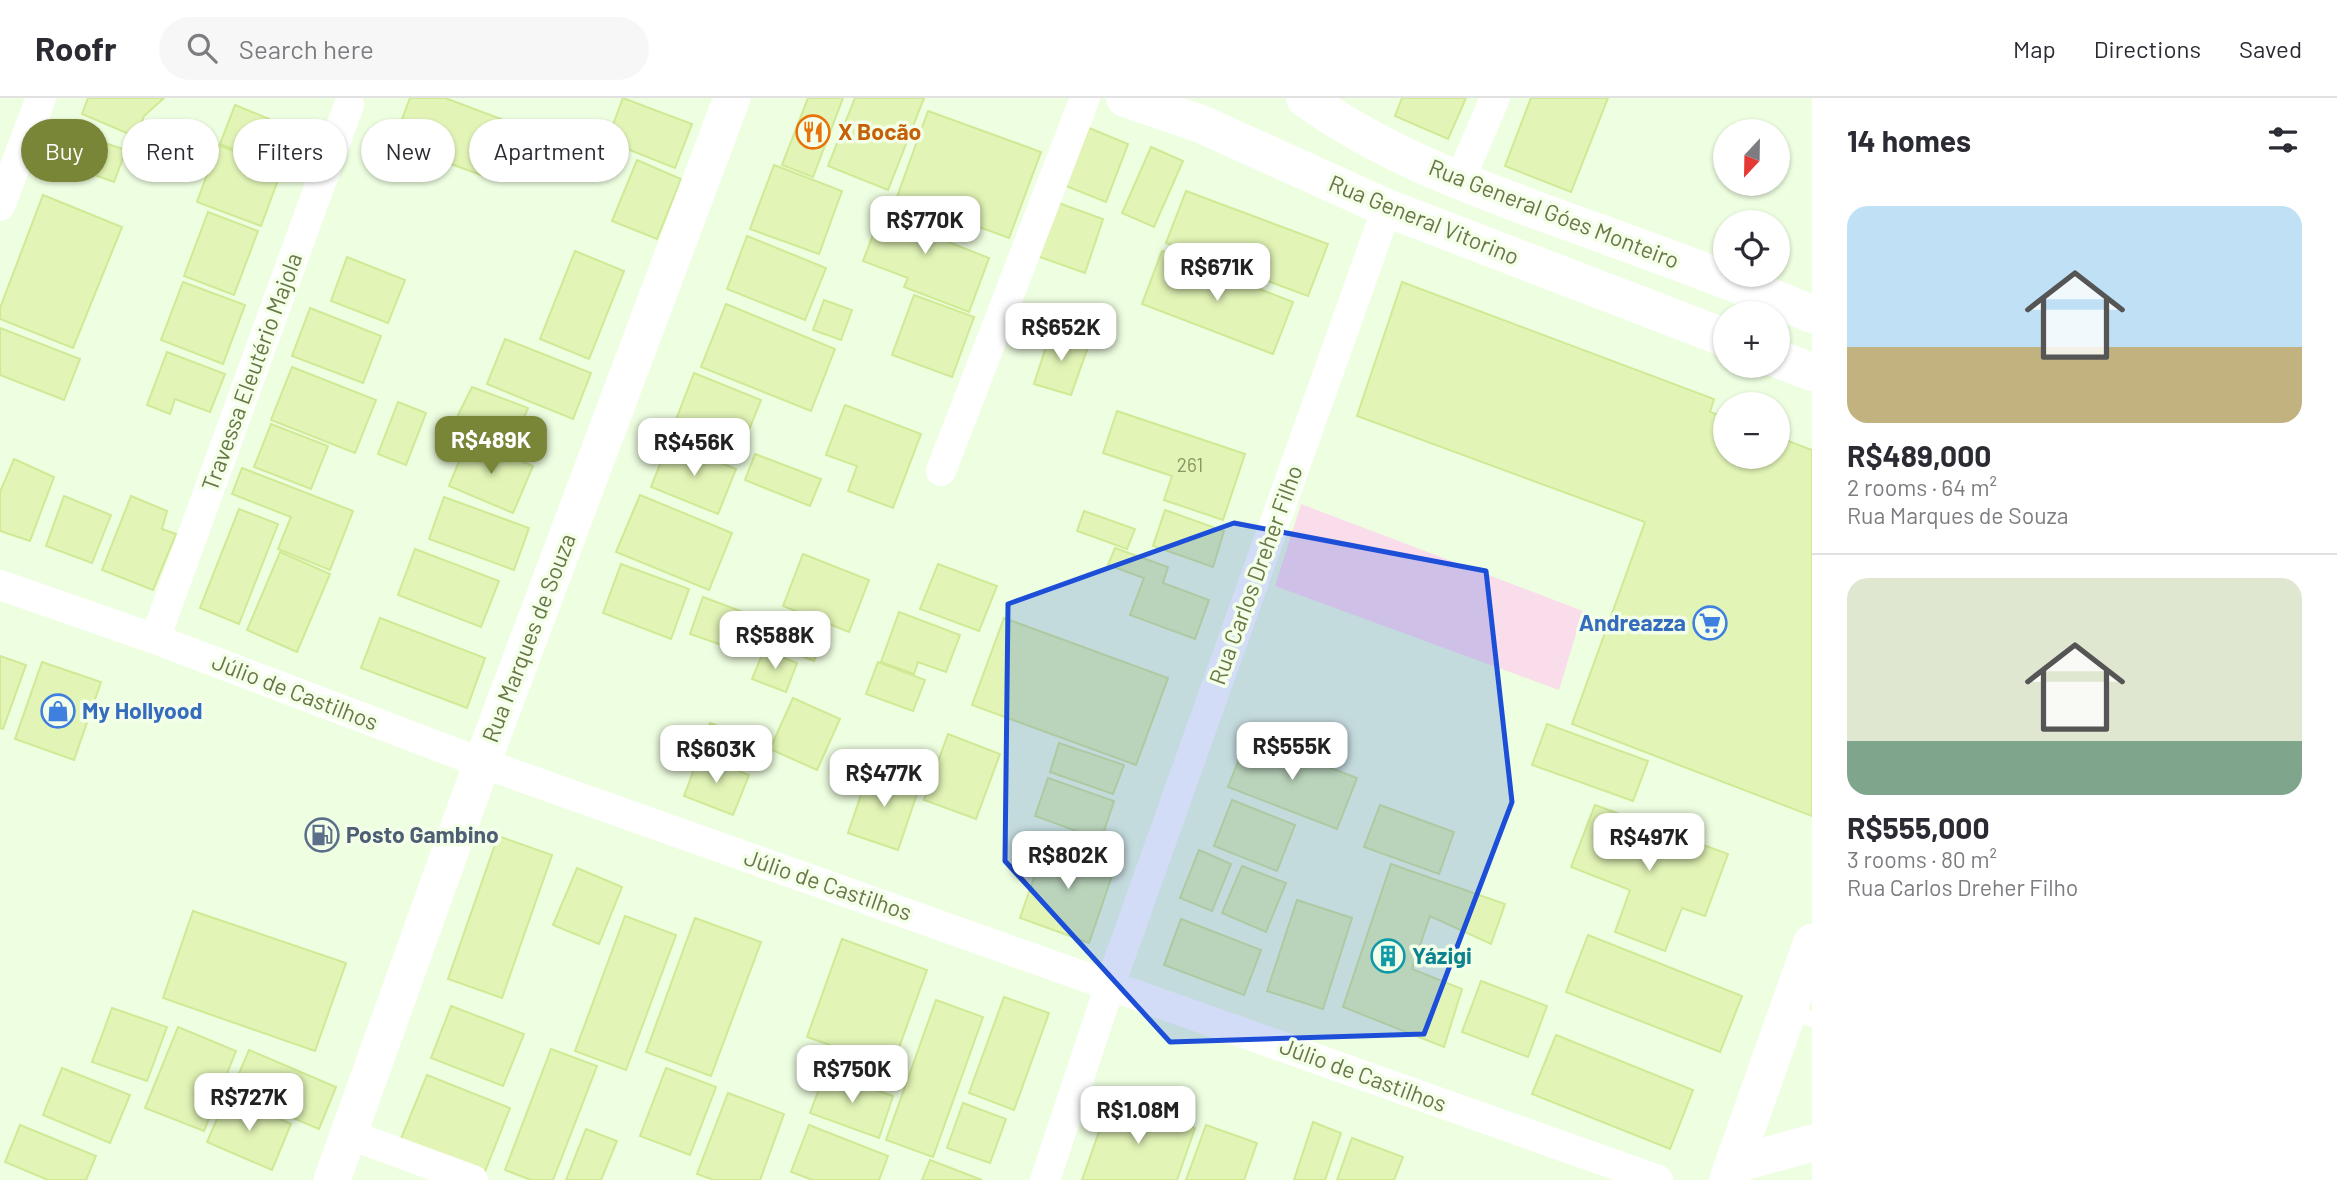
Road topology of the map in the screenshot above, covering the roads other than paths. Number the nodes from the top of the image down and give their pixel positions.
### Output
1 (41, 98) edge
2 (732, 98) edge
3 (1085, 98) edge
4 (1125, 98) edge
5 (1305, 98) edge
6 (1495, 98) edge
7 (349, 105) dead end
8 (1459, 182) junction
9 (0, 206) edge
10 (1387, 208) junction
11 (1812, 314) edge
12 (1713, 333) edge
13 (1790, 364) edge
14 (1812, 372) edge
15 (941, 471) dead end
16 (0, 585) edge
17 (155, 639) junction
18 (482, 763) junction
19 (1812, 943) edge
20 (1110, 985) junction
21 (1800, 1014) edge
22 (348, 1134) junction
23 (1812, 1143) edge
24 (1730, 1172) edge
25 (332, 1180) edge
26 (473, 1180) edge
27 (1045, 1180) edge
28 (1658, 1180) edge

1 - 9 street
2 - 18 street, Rua Marques de Souza
3 - 15 street
4 - 10 main road, Rua General Vitorino
5 - 8 main road, Rua General Góes Monteiro
6 - 8 street
7 - 17 street, Travessa Eleutério Majola
8 - 11 main road, Rua General Góes Monteiro
10 - 12 main road, Rua General Vitorino
10 - 20 street, Rua Carlos Dreher Filho
13 - 14 main road
16 - 17 street, Júlio de Castilhos
17 - 18 street, Júlio de Castilhos
18 - 20 street, Júlio de Castilhos
18 - 22 street, Rua Marques de Souza
19 - 21 main road
20 - 27 street, Rua Carlos Dreher Filho
20 - 28 street, Júlio de Castilhos
21 - 24 main road
22 - 25 street, Rua Marques de Souza
22 - 26 street
23 - 24 street

